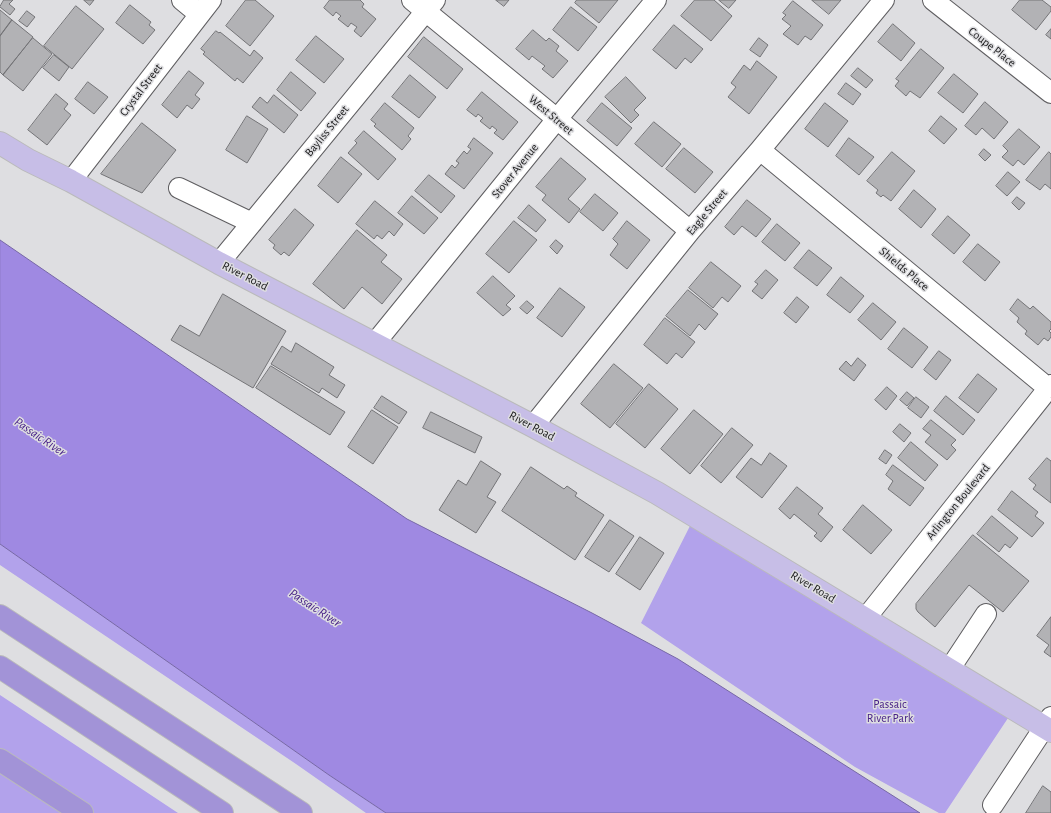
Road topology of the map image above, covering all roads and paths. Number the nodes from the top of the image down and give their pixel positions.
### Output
1 (182, 0) edge
2 (656, 0) edge
3 (884, 0) edge
4 (933, 0) edge
5 (424, 4) edge
6 (205, 7) edge
7 (1051, 93) edge
8 (557, 119) junction
9 (0, 143) edge
10 (760, 150) junction
11 (71, 181) junction
12 (179, 188) dead end
13 (252, 223) junction
14 (690, 231) junction
15 (219, 263) junction
16 (375, 344) junction
17 (1050, 387) edge
18 (533, 426) junction
19 (986, 614) dead end
20 (0, 616) edge
21 (865, 619) junction
22 (0, 667) edge
23 (950, 670) junction
24 (1049, 725) edge
25 (0, 760) edge
26 (993, 805) dead end
27 (82, 813) edge
28 (222, 813) edge
29 (301, 813) edge

1 - 6 street
2 - 8 street, Stover Avenue
3 - 10 street, Eagle Street
4 - 7 street, Coupe Place
5 - 8 street, West Street
5 - 13 street, Bayliss Street
6 - 11 street, Crystal Street
8 - 14 street, West Street
8 - 16 street, Stover Avenue
9 - 11 main road, River Road
10 - 14 street, Eagle Street
10 - 17 street, Shields Place
11 - 15 main road, River Road
12 - 13 street
13 - 15 street, Bayliss Street
14 - 18 street, Eagle Street
15 - 16 main road, River Road
16 - 18 main road, River Road
17 - 21 street, Arlington Boulevard
18 - 21 main road, River Road
19 - 23 street
20 - 29 highway
21 - 23 main road, River Road
22 - 28 highway
23 - 24 main road, River Road
24 - 26 street
25 - 27 highway

